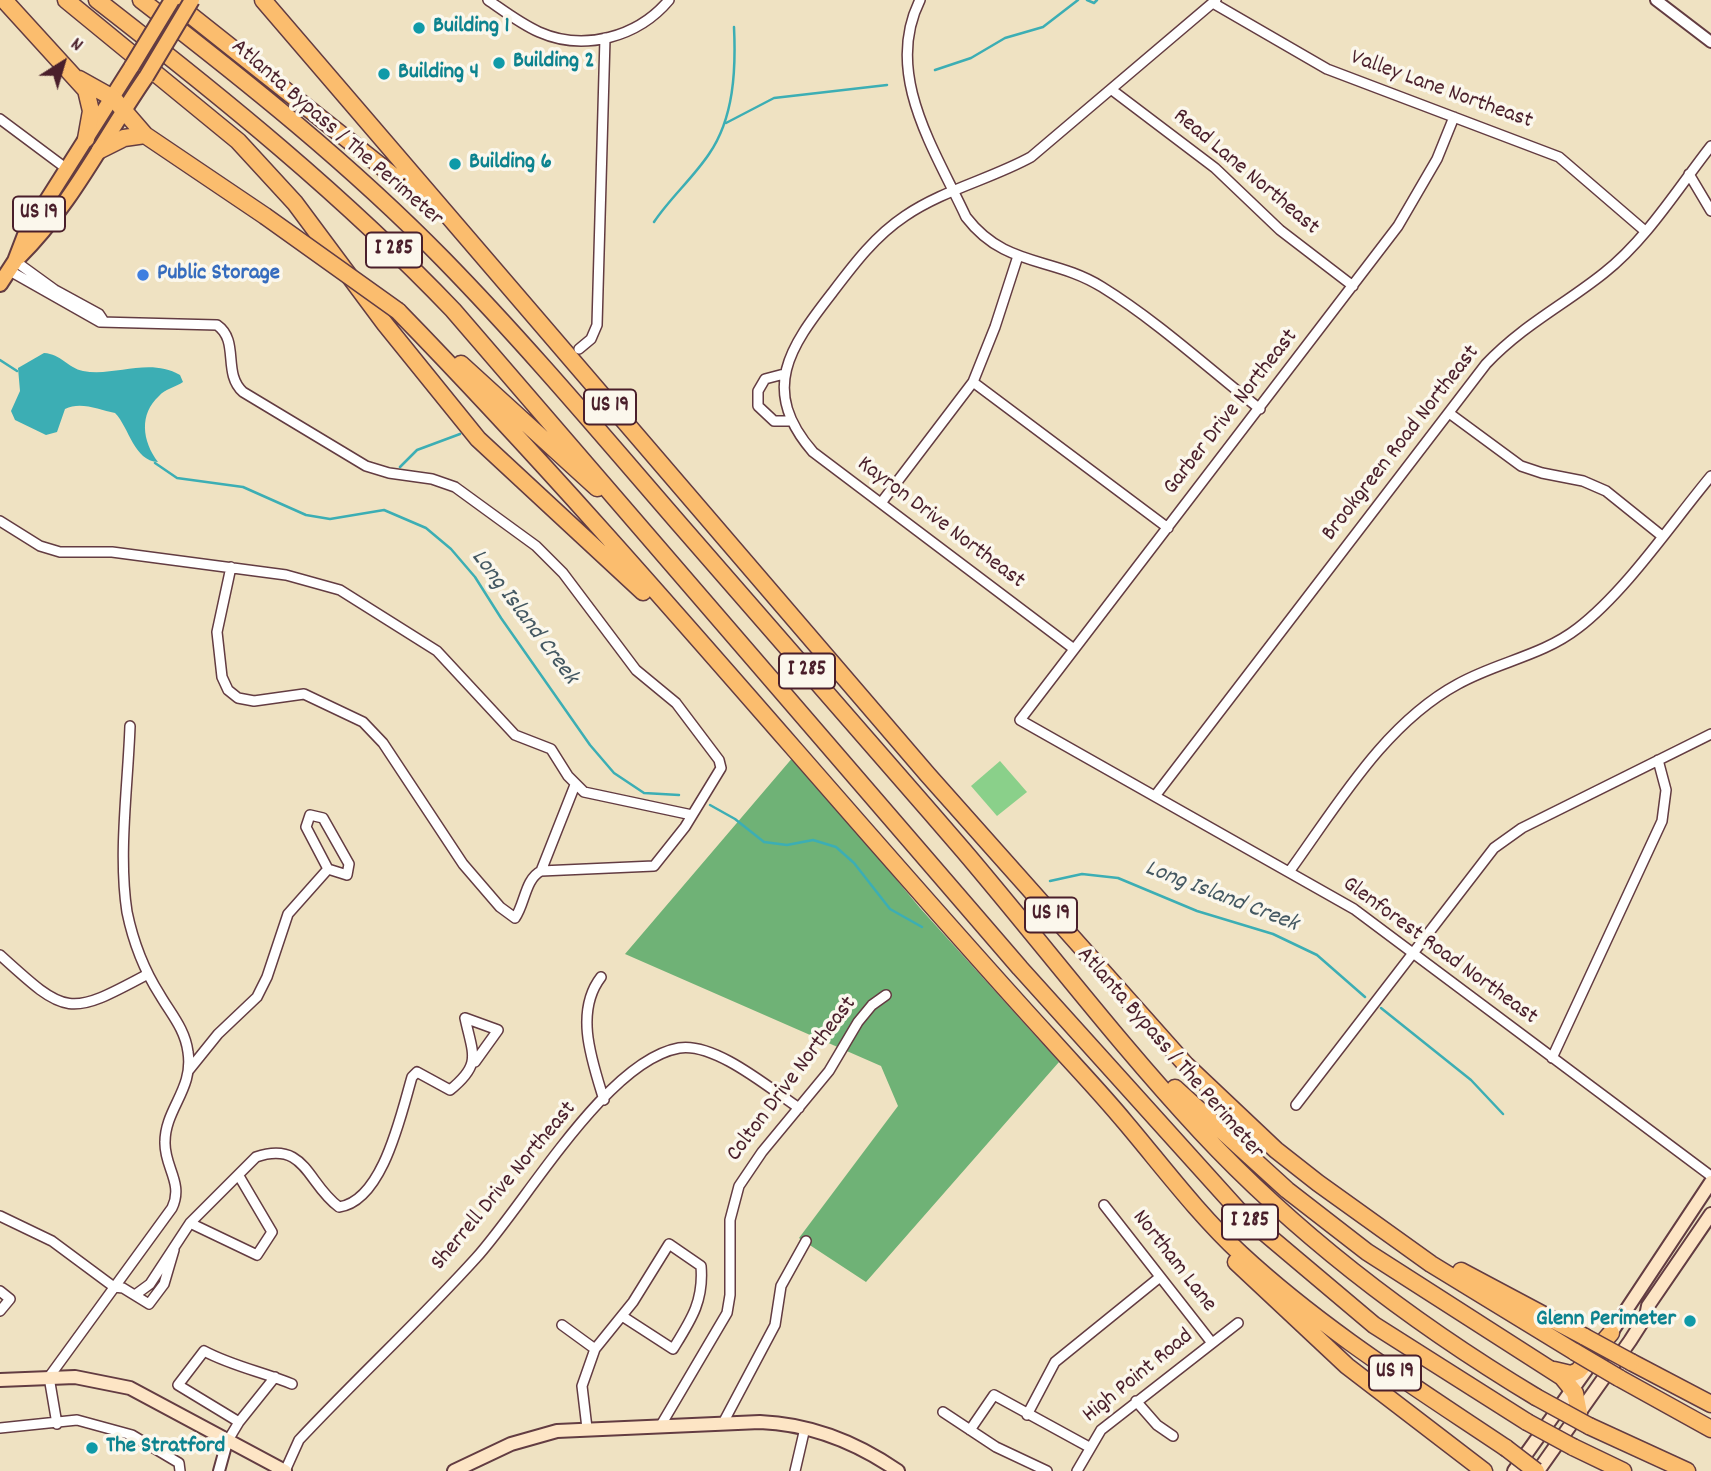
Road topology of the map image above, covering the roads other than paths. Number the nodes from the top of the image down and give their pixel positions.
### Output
1 (4, 0) edge
2 (66, 0) edge
3 (97, 0) edge
4 (141, 0) edge
5 (172, 0) edge
6 (192, 0) edge
7 (263, 0) edge
8 (488, 0) edge
9 (669, 0) edge
10 (920, 0) edge
11 (1656, 0) edge
12 (1214, 1) edge
13 (605, 38) junction
14 (1711, 42) edge
15 (79, 79) junction
16 (1112, 90) junction
17 (119, 104) junction
18 (1454, 117) junction
19 (0, 119) edge
20 (145, 135) junction
21 (86, 139) junction
22 (1711, 146) edge
23 (100, 150) junction
24 (67, 169) junction
25 (1689, 174) junction
26 (954, 192) junction
27 (1711, 211) edge
28 (453, 225) junction
29 (1645, 231) junction
30 (1018, 256) junction
31 (13, 266) junction
32 (0, 284) edge
33 (1353, 286) junction
34 (398, 310) junction
35 (579, 349) dead end
36 (784, 374) junction
37 (973, 382) junction
38 (1260, 408) junction
39 (1449, 413) junction
40 (791, 421) junction
41 (1711, 476) edge
42 (880, 503) junction
43 (0, 521) edge
44 (1168, 528) junction
45 (1662, 536) junction
46 (653, 540) junction
47 (231, 567) junction
48 (703, 645) junction
49 (1074, 649) junction
50 (1020, 720) joint
51 (130, 726) dead end
52 (1711, 734) edge
53 (1658, 760) junction
54 (575, 785) junction
55 (1154, 796) junction
56 (692, 815) junction
57 (328, 869) junction
58 (541, 871) junction
59 (1289, 872) junction
60 (1412, 952) junction
61 (0, 955) edge
62 (148, 974) junction
63 (601, 977) dead end
64 (886, 995) dead end
65 (1101, 1015) junction
66 (1552, 1058) junction
67 (475, 1062) junction
68 (189, 1070) junction
69 (604, 1100) junction
70 (1296, 1105) dead end
71 (799, 1108) junction
72 (1122, 1118) junction
73 (239, 1176) junction
74 (1711, 1176) edge
75 (1711, 1182) edge
76 (1104, 1205) dead end
77 (1711, 1214) edge
78 (1362, 1215) junction
79 (0, 1216) edge
80 (190, 1223) junction
81 (806, 1241) dead end
82 (174, 1244) junction
83 (1160, 1277) junction
84 (114, 1287) junction
85 (0, 1291) edge
86 (135, 1295) junction
87 (0, 1311) edge
88 (622, 1316) junction
89 (1238, 1323) dead end
90 (562, 1325) dead end
91 (1611, 1333) junction
92 (1212, 1343) junction
93 (595, 1349) junction
94 (1550, 1369) junction
95 (49, 1377) junction
96 (275, 1377) junction
97 (0, 1380) edge
98 (292, 1384) dead end
99 (1573, 1390) junction
100 (1136, 1401) junction
101 (1711, 1404) edge
102 (943, 1412) dead end
103 (1027, 1415) junction
104 (1584, 1419) junction
105 (239, 1422) junction
106 (723, 1423) junction
107 (57, 1424) junction
108 (661, 1425) junction
109 (0, 1428) edge
110 (587, 1428) junction
111 (805, 1428) junction
112 (1711, 1429) edge
113 (970, 1430) junction
114 (1173, 1436) dead end
115 (227, 1442) junction
116 (1088, 1447) junction
117 (1620, 1470) edge
118 (180, 1471) edge
119 (219, 1471) edge
120 (285, 1471) edge
121 (454, 1471) edge
122 (796, 1471) edge
123 (898, 1471) edge
124 (1046, 1471) edge
125 (1077, 1471) edge
126 (1485, 1471) edge
127 (1514, 1471) edge
128 (1537, 1471) edge
129 (1687, 1471) edge

1 - 15 highway
2 - 48 highway
3 - 46 highway, Atlanta Bypass / The Perimeter / I 285
4 - 65 highway, Atlanta Bypass / The Perimeter / I 285
5 - 17 main road, US 19, bridge
5 - 28 highway
6 - 17 main road, bridge
7 - 28 highway, US 19
8 - 13 street
9 - 13 street
10 - 26 street
11 - 14 street
12 - 16 street, Kayron Drive Northeast
12 - 18 street, Valley Lane Northeast
13 - 35 street
15 - 17 highway
15 - 21 highway
16 - 26 street, Kayron Drive Northeast
16 - 33 street, Read Lane Northeast
17 - 20 highway
17 - 21 main road, US 19
17 - 23 main road
18 - 29 street, Valley Lane Northeast
18 - 33 street, Garber Drive Northeast
19 - 24 street
20 - 23 highway
20 - 34 highway, bridge
21 - 24 main road, US 19
22 - 25 street, Brookgreen Road Northeast
23 - 31 main road, US 19
24 - 31 main road, US 19
25 - 27 street
25 - 29 street, Brookgreen Road Northeast
26 - 30 street
26 - 36 street, Kayron Drive Northeast
28 - 78 highway, US 19
29 - 39 street, Brookgreen Road Northeast
30 - 37 street
30 - 38 street
31 - 32 main road, US 19
31 - 56 street
33 - 38 street, Garber Drive Northeast
34 - 46 highway
34 - 48 highway
36 - 40 street, Kayron Drive Northeast
36 - 40 street
37 - 42 street
37 - 44 street
38 - 44 street, Garber Drive Northeast
39 - 45 street
39 - 55 street, Brookgreen Road Northeast
40 - 42 street, Kayron Drive Northeast
41 - 45 street
42 - 49 street, Kayron Drive Northeast
43 - 47 street
44 - 49 street, Garber Drive Northeast
45 - 59 street
46 - 117 highway, Atlanta Bypass / The Perimeter / I 285, bridge
47 - 54 street
47 - 58 street
48 - 72 highway, US 19
49 - 50 street, Garber Drive Northeast
50 - 55 street, Glenforest Road Northeast
51 - 62 street
52 - 53 street
53 - 60 street
53 - 66 street
54 - 56 street
54 - 58 street
55 - 59 street, Glenforest Road Northeast
56 - 58 street
57 - 57 street
57 - 68 street
59 - 60 street, Glenforest Road Northeast
60 - 66 street, Glenforest Road Northeast
60 - 70 street
61 - 62 street
62 - 68 street
63 - 69 street
64 - 71 street, Colton Drive Northeast
65 - 94 highway
65 - 104 highway, Atlanta Bypass / The Perimeter / I 285, bridge
66 - 74 street, Glenforest Road Northeast
67 - 67 street
67 - 73 street
68 - 84 street
69 - 71 street, Sherrell Drive Northeast
69 - 120 street, Sherrell Drive Northeast
71 - 108 street, Colton Drive Northeast
72 - 126 highway
72 - 128 highway, US 19, bridge
73 - 80 street
73 - 80 street
75 - 91 main road
76 - 83 street, Northam Lane
77 - 104 main road
78 - 101 highway, bridge
78 - 112 highway, US 19, bridge
79 - 84 street
80 - 82 street
81 - 106 street
82 - 86 street
82 - 86 street
83 - 92 street, Northam Lane
83 - 103 street
84 - 86 street
84 - 95 street
85 - 87 street
88 - 88 street
88 - 93 street
89 - 92 street, High Point Road
90 - 93 street
91 - 94 highway
91 - 99 main road
92 - 100 street, High Point Road
93 - 110 street
94 - 99 highway
95 - 97 main road
95 - 107 street
95 - 115 main road
96 - 98 street
96 - 105 street
96 - 105 street
99 - 104 highway
99 - 127 main road
100 - 114 street
100 - 116 street, High Point Road
102 - 113 street
103 - 113 street
103 - 116 street
104 - 128 main road
104 - 129 highway, Atlanta Bypass / The Perimeter / I 285
105 - 115 street
106 - 108 main road
106 - 111 main road
107 - 109 street
107 - 118 street
108 - 110 main road
110 - 121 main road
111 - 122 street
111 - 123 main road
113 - 124 street
115 - 119 street
115 - 120 main road
116 - 125 street, High Point Road

